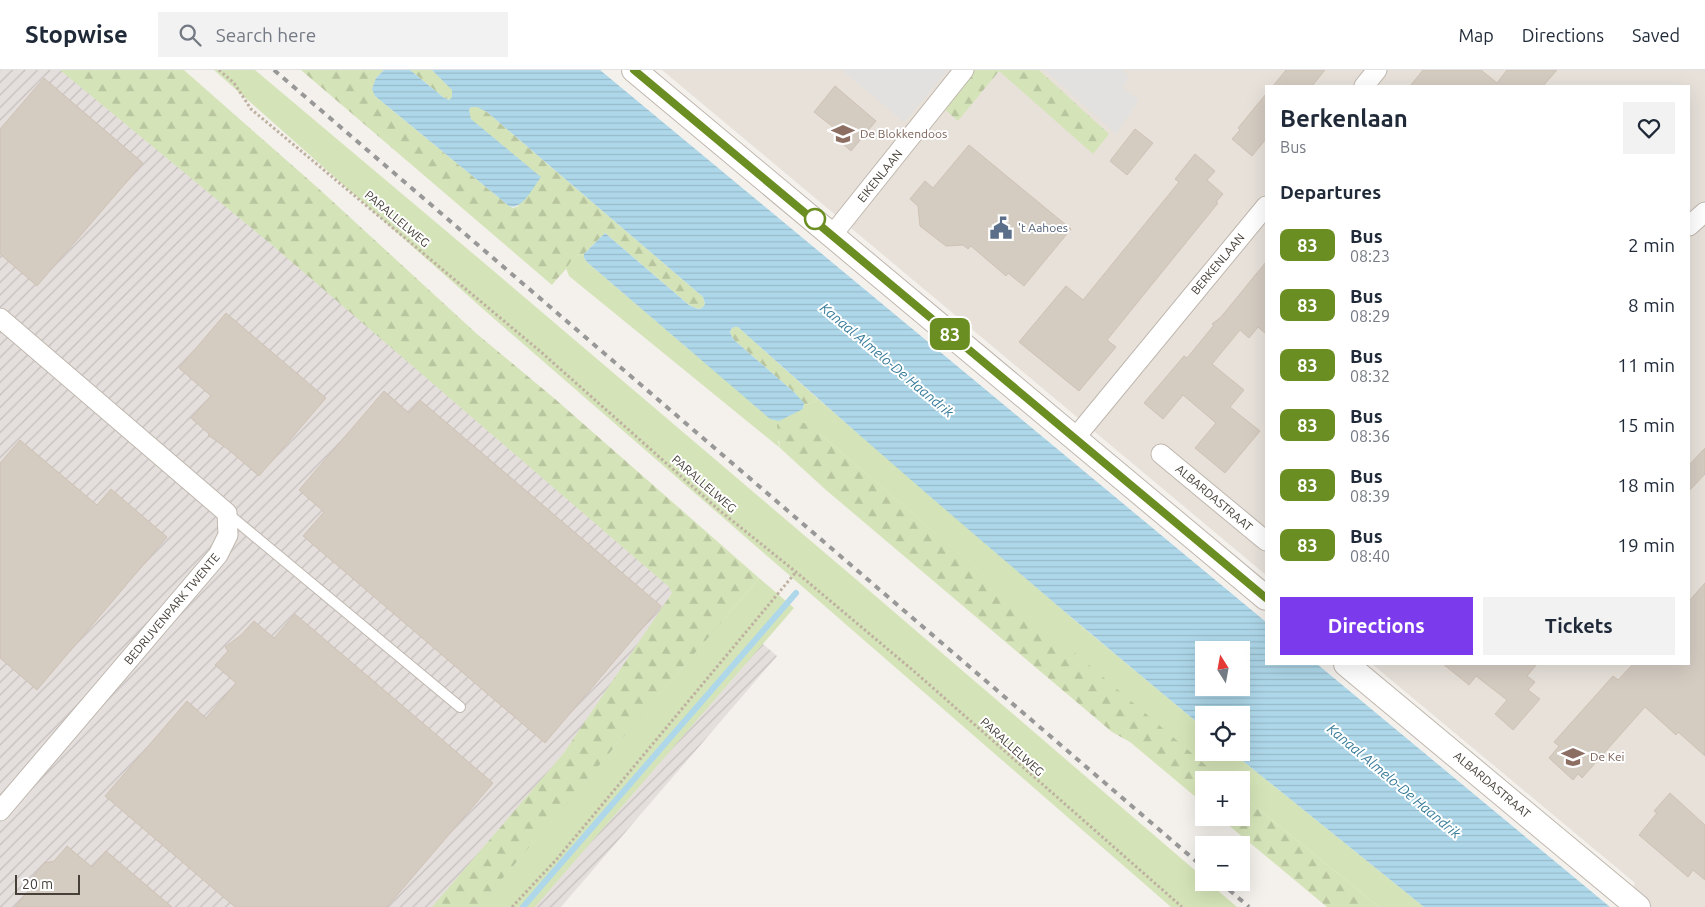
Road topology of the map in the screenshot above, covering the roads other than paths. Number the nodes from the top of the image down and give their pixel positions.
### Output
1 (634, 70) edge
2 (964, 70) edge
3 (1378, 70) edge
4 (1365, 85) edge
5 (1265, 207) edge
6 (1705, 212) edge
7 (1690, 225) edge
8 (833, 234) junction
9 (0, 318) edge
10 (1075, 438) junction
11 (1161, 454) dead end
12 (227, 512) junction
13 (1265, 540) edge
14 (1263, 590) edge
15 (1347, 665) edge
16 (460, 707) dead end
17 (0, 811) edge
18 (1638, 907) edge

1 - 8 street
2 - 8 street, EIKENLAAN
3 - 4 street
5 - 10 street, BERKENLAAN
6 - 7 street
8 - 10 street
9 - 12 street
10 - 14 street
11 - 13 street, ALBARDASTRAAT
12 - 16 lane
12 - 17 street, BEDRIJVENPARK TWENTE
15 - 18 street, ALBARDASTRAAT

